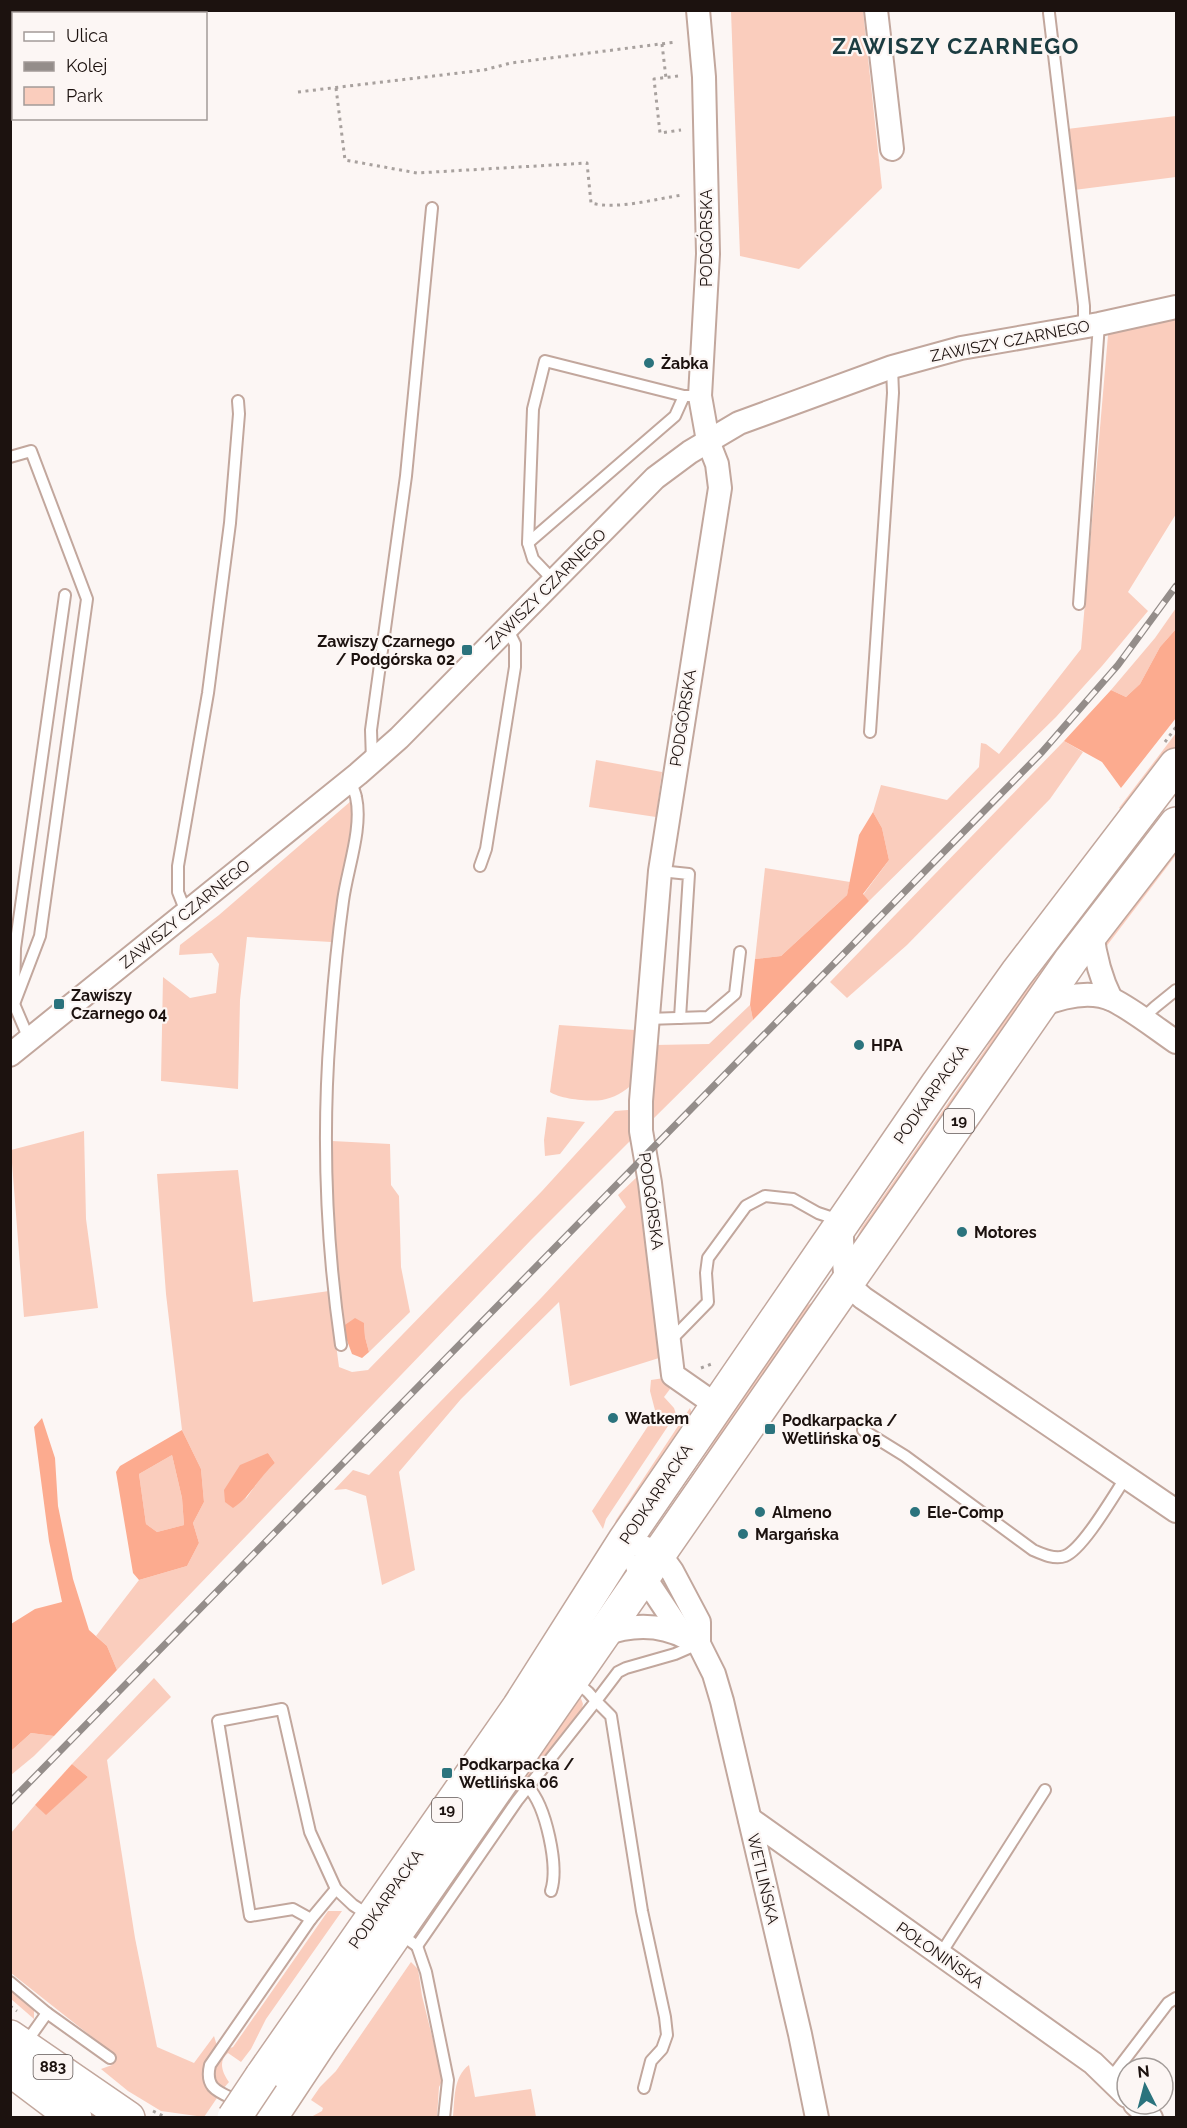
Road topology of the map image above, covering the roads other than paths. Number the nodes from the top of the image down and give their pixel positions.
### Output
1 (698, 10) edge
2 (876, 10) edge
3 (1049, 13) dead end
4 (892, 149) dead end
5 (432, 208) dead end
6 (1176, 307) edge
7 (1091, 325) junction
8 (891, 367) junction
9 (692, 396) junction
10 (238, 401) dead end
11 (708, 441) junction
12 (10, 458) edge
13 (528, 543) junction
14 (554, 581) junction
15 (65, 595) dead end
16 (1080, 604) dead end
17 (507, 628) junction
18 (870, 732) dead end
19 (372, 761) junction
20 (1176, 765) edge
21 (350, 780) junction
22 (1156, 833) edge
23 (480, 866) dead end
24 (660, 871) junction
25 (1064, 911) junction
26 (186, 912) junction
27 (1092, 932) junction
28 (740, 952) dead end
29 (1071, 960) junction
30 (1176, 990) edge
31 (1106, 998) junction
32 (14, 1004) junction
33 (1039, 1006) junction
34 (680, 1018) junction
35 (647, 1019) junction
36 (1142, 1020) junction
37 (29, 1039) junction
38 (1176, 1042) edge
39 (10, 1055) edge
40 (842, 1221) junction
41 (846, 1283) junction
42 (788, 1300) junction
43 (669, 1342) junction
44 (341, 1346) dead end
45 (716, 1405) junction
46 (863, 1430) dead end
47 (1126, 1478) junction
48 (1176, 1511) edge
49 (625, 1540) junction
50 (651, 1564) junction
51 (602, 1635) junction
52 (691, 1640) junction
53 (572, 1678) junction
54 (596, 1701) junction
55 (528, 1787) junction
56 (1045, 1790) dead end
57 (750, 1819) junction
58 (336, 1889) junction
59 (550, 1891) dead end
60 (312, 1919) junction
61 (395, 1932) junction
62 (940, 1955) junction
63 (10, 1982) edge
64 (1176, 1998) edge
65 (47, 2013) junction
66 (15, 2051) edge
67 (110, 2058) dead end
68 (1110, 2079) junction
69 (1115, 2084) edge
70 (644, 2088) dead end
71 (257, 2115) edge
72 (75, 2118) edge
73 (128, 2118) edge
74 (444, 2118) edge
75 (818, 2118) edge

1 - 9 street, PODGÓRSKA
2 - 4 street
3 - 7 lane
5 - 19 lane
6 - 7 street, ZAWISZY CZARNEGO
7 - 8 street, ZAWISZY CZARNEGO
7 - 16 lane
8 - 11 street, ZAWISZY CZARNEGO
8 - 18 lane
9 - 11 street, PODGÓRSKA
9 - 13 lane
9 - 13 lane
10 - 26 lane
11 - 14 street, ZAWISZY CZARNEGO
11 - 24 street, PODGÓRSKA
12 - 32 lane
13 - 14 lane
14 - 17 street, ZAWISZY CZARNEGO
15 - 32 lane
17 - 19 street, ZAWISZY CZARNEGO
17 - 23 lane
19 - 21 street, ZAWISZY CZARNEGO
20 - 22 main road, PODKARPACKA / 19
21 - 26 street, ZAWISZY CZARNEGO
21 - 44 lane
22 - 25 main road, PODKARPACKA / 19
22 - 27 main road, PODKARPACKA / 19
24 - 34 lane
24 - 35 street, PODGÓRSKA
25 - 29 street
25 - 40 main road, PODKARPACKA / 19
26 - 37 street, ZAWISZY CZARNEGO
27 - 29 main road, PODKARPACKA / 19
27 - 31 street
28 - 34 lane
29 - 31 street
29 - 33 main road, PODKARPACKA / 19
30 - 36 lane
31 - 33 street
31 - 36 street
32 - 37 lane
33 - 41 main road, PODKARPACKA / 19
34 - 35 lane
35 - 43 street, PODGÓRSKA
36 - 38 street
37 - 39 street, ZAWISZY CZARNEGO
40 - 41 street
40 - 42 main road, PODKARPACKA / 19
40 - 43 lane
41 - 42 street
41 - 47 street
41 - 50 main road, PODKARPACKA / 19
42 - 45 main road, PODKARPACKA / 19
43 - 45 street, PODGÓRSKA
45 - 49 main road, PODKARPACKA / 19
46 - 47 lane
47 - 48 street
49 - 50 street, WETLIŃSKA
49 - 61 main road, PODKARPACKA / 19
50 - 51 main road, PODKARPACKA / 19
50 - 52 street, WETLIŃSKA
51 - 52 street
51 - 53 main road, PODKARPACKA / 19
52 - 54 lane
52 - 57 street, WETLIŃSKA
53 - 54 lane
53 - 61 main road, PODKARPACKA / 19
54 - 55 lane
54 - 70 lane
55 - 59 lane
55 - 61 lane
56 - 62 lane
57 - 62 street, POŁONIŃSKA
57 - 75 street, WETLIŃSKA
58 - 60 lane
58 - 60 lane
58 - 61 lane
60 - 71 lane
61 - 71 main road, PODKARPACKA / 19, bridge
61 - 74 lane
62 - 68 street, POŁONIŃSKA
63 - 65 lane
64 - 68 lane
65 - 66 lane
65 - 67 lane
66 - 72 main road, 883
66 - 73 main road, 883
68 - 69 street, POŁONIŃSKA

